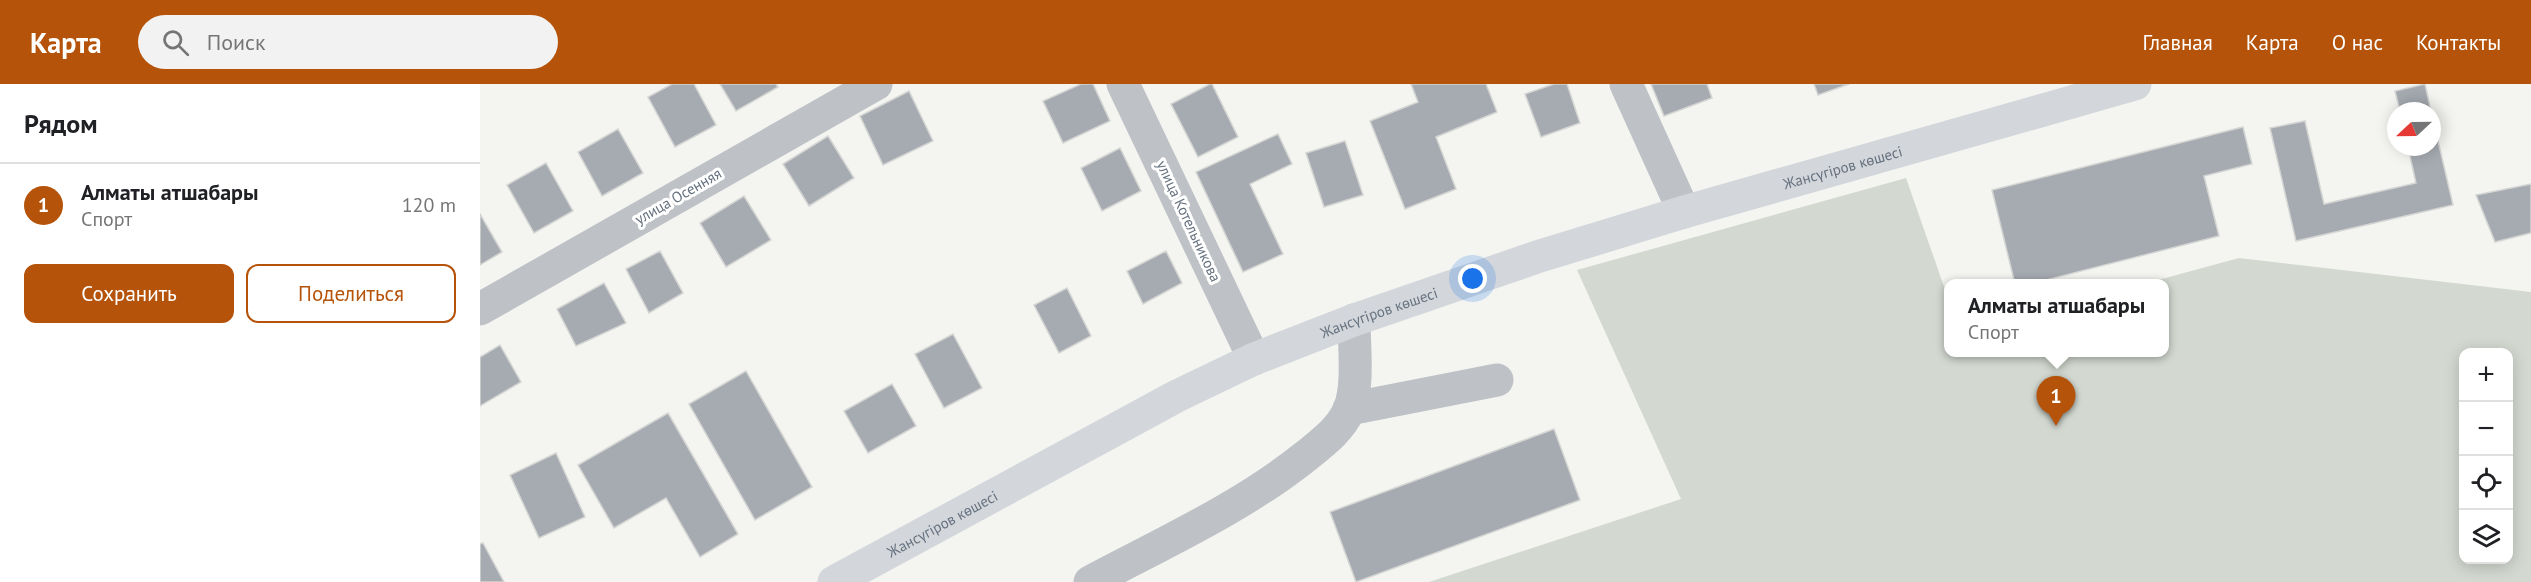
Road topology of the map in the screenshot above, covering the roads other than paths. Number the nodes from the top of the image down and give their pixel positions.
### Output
1 (876, 84) edge
2 (1123, 84) edge
3 (1626, 84) edge
4 (2135, 84) edge
5 (1684, 212) junction
6 (480, 309) edge
7 (1354, 320) junction
8 (1254, 359) junction
9 (1497, 380) dead end
10 (1349, 409) junction
11 (834, 582) edge
12 (1090, 582) edge

1 - 6 street, улица Осенняя
2 - 8 street, улица Котельникова
3 - 5 street
4 - 5 main road, Жансүгіров көшесі
5 - 7 main road, Жансүгіров көшесі
7 - 8 main road, Жансүгіров көшесі
7 - 10 street
8 - 11 main road, Жансүгіров көшесі
9 - 10 street
10 - 12 street

